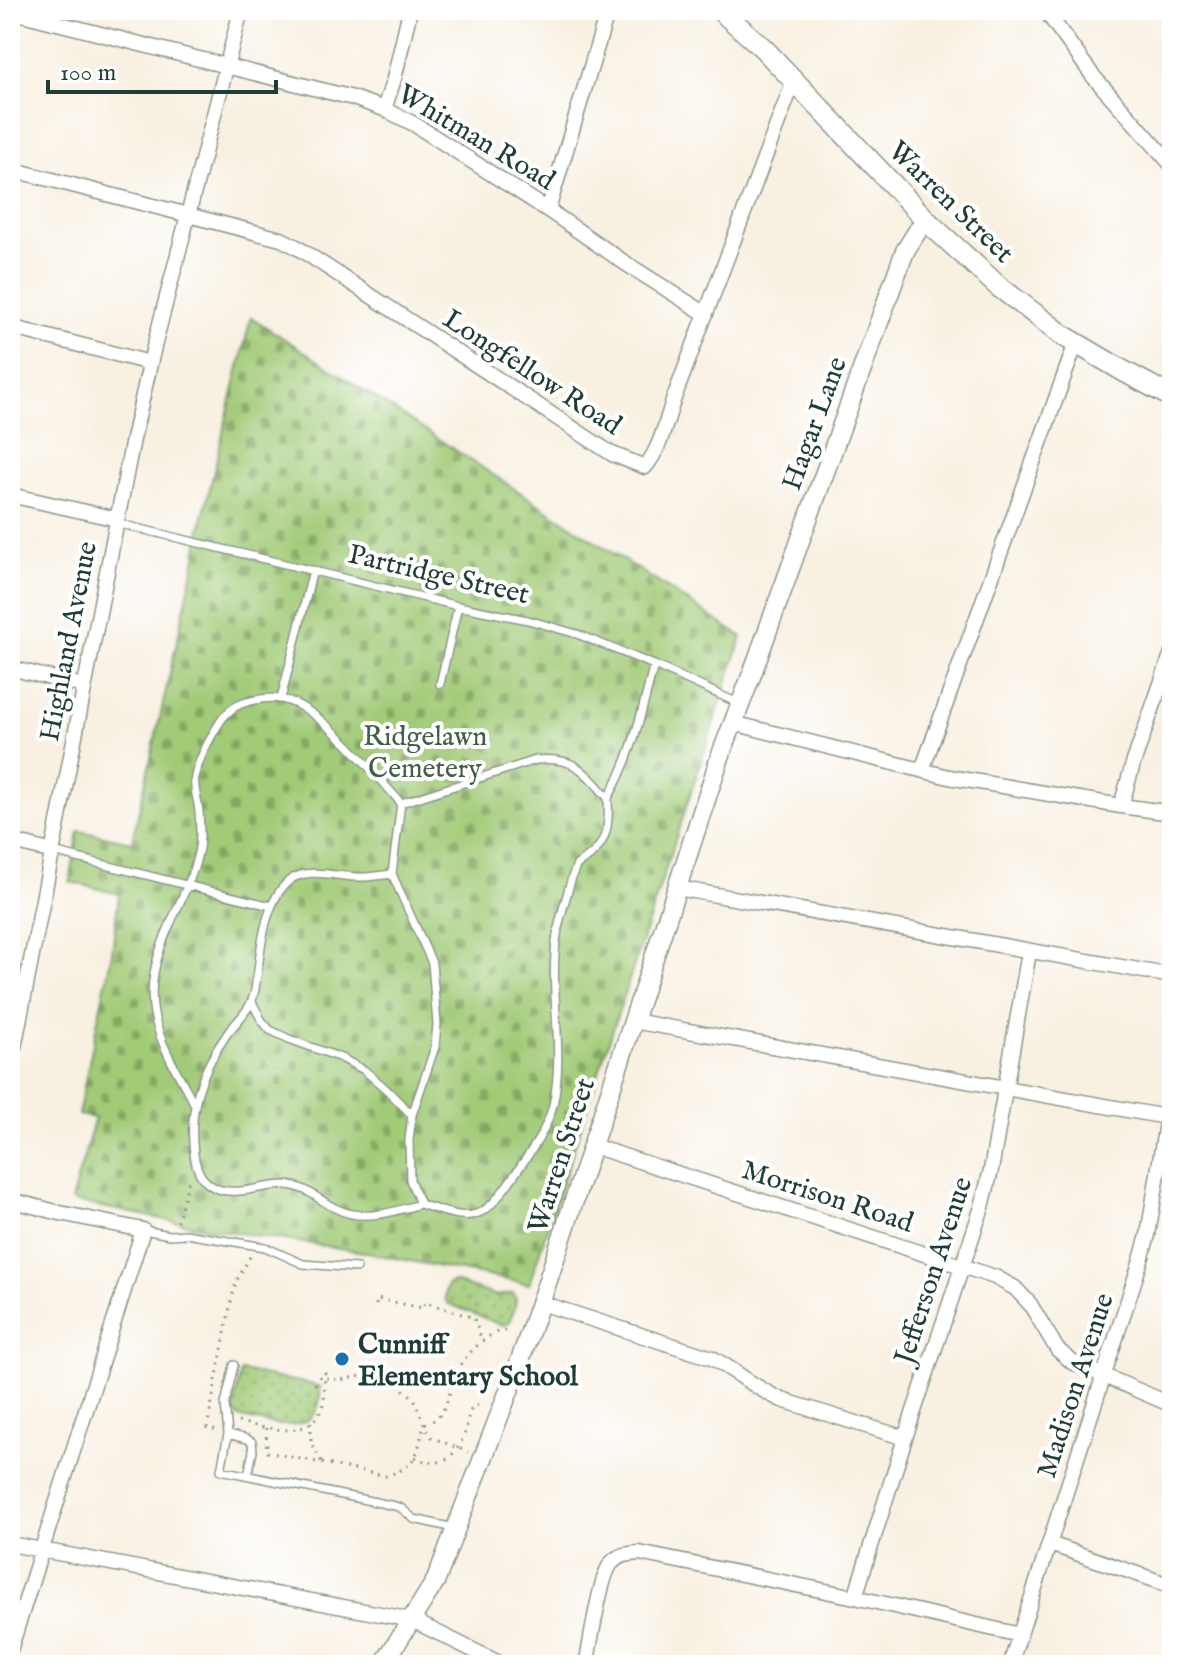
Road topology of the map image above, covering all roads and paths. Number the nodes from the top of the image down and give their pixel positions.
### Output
1 (241, 10) edge
2 (410, 10) edge
3 (608, 10) edge
4 (720, 10) edge
5 (1045, 10) edge
6 (10, 11) edge
7 (226, 66) junction
8 (794, 80) junction
9 (384, 109) junction
10 (1172, 165) edge
11 (10, 169) edge
12 (548, 210) junction
13 (188, 214) junction
14 (925, 219) junction
15 (706, 314) junction
16 (10, 327) edge
17 (1076, 343) junction
18 (150, 363) junction
19 (1172, 397) edge
20 (10, 495) edge
21 (117, 521) junction
22 (313, 570) junction
23 (458, 606) junction
24 (761, 650) joint
25 (1172, 652) edge
26 (654, 665) junction
27 (10, 668) edge
28 (440, 684) dead end
29 (84, 686) junction
30 (281, 699) junction
31 (740, 704) junction
32 (733, 723) junction
33 (922, 770) junction
34 (608, 798) junction
35 (401, 803) junction
36 (1121, 806) junction
37 (1172, 813) edge
38 (10, 841) edge
39 (53, 852) junction
40 (392, 874) junction
41 (188, 886) junction
42 (677, 888) junction
43 (271, 906) junction
44 (1029, 952) junction
45 (1172, 976) edge
46 (252, 1002) junction
47 (15, 1014) edge
48 (633, 1021) junction
49 (10, 1068) edge
50 (1005, 1089) junction
51 (194, 1103) junction
52 (412, 1115) junction
53 (1170, 1117) edge
54 (593, 1146) junction
55 (196, 1164) junction
56 (10, 1200) edge
57 (420, 1204) junction
58 (177, 1222) dead end
59 (143, 1230) junction
60 (257, 1246) junction
61 (963, 1265) junction
62 (357, 1268) dead end
63 (541, 1303) junction
64 (376, 1305) dead end
65 (509, 1331) dead end
66 (482, 1341) junction
67 (234, 1365) dead end
68 (326, 1367) dead end
69 (1103, 1376) junction
70 (323, 1378) junction
71 (315, 1385) dead end
72 (482, 1405) dead end
73 (1172, 1405) edge
74 (226, 1420) junction
75 (311, 1422) junction
76 (424, 1424) junction
77 (266, 1428) junction
78 (228, 1434) junction
79 (905, 1438) junction
80 (458, 1448) junction
81 (467, 1451) dead end
82 (415, 1457) junction
83 (323, 1463) junction
84 (248, 1475) junction
85 (456, 1529) junction
86 (10, 1544) edge
87 (1050, 1544) junction
88 (42, 1551) junction
89 (1172, 1586) edge
90 (855, 1597) junction
91 (412, 1620) junction
92 (1020, 1635) junction
93 (10, 1650) edge
94 (383, 1665) edge
95 (503, 1665) edge
96 (586, 1665) edge
97 (1010, 1665) edge

1 - 7 street, Highland Avenue
2 - 9 street
3 - 12 street
4 - 8 main road, Warren Street
5 - 10 street
6 - 7 street, Whitman Road
7 - 9 street, Whitman Road
7 - 13 street, Highland Avenue
8 - 14 main road, Warren Street
8 - 15 street, Longfellow Road
9 - 12 street, Whitman Road
11 - 13 street, Longfellow Road
12 - 15 street, Whitman Road
13 - 15 street, Longfellow Road
13 - 18 street, Highland Avenue
14 - 17 main road, Warren Street
14 - 24 street, Hagar Lane
16 - 18 street
17 - 19 main road, Warren Street
17 - 33 street
18 - 21 street, Highland Avenue
20 - 21 street, Partridge Street
21 - 22 lane, Partridge Street
21 - 29 street, Highland Avenue
22 - 23 lane, Partridge Street
22 - 30 lane
23 - 26 lane, Partridge Street
23 - 28 lane
24 - 31 street, Warren Street
25 - 36 street
26 - 31 lane, Partridge Street
26 - 34 lane
27 - 29 street
29 - 39 street, Highland Avenue
30 - 35 lane
30 - 41 lane
31 - 32 street, Warren Street
32 - 33 street
32 - 42 street, Warren Street
33 - 36 street
34 - 35 lane
34 - 57 lane
35 - 40 lane
36 - 37 street
38 - 39 street
39 - 41 lane
39 - 47 street, Highland Avenue
40 - 43 lane
40 - 52 lane
41 - 43 lane
41 - 51 lane
42 - 44 street
42 - 48 street, Warren Street
43 - 46 lane
44 - 45 street
44 - 50 street, Jefferson Avenue
46 - 51 lane
46 - 52 lane
47 - 49 street, Highland Avenue
48 - 50 street
48 - 54 street, Warren Street
50 - 53 street
50 - 61 street, Jefferson Avenue
51 - 55 lane
52 - 57 lane
53 - 69 street, Madison Avenue
54 - 61 street, Morrison Road
54 - 63 street, Warren Street
55 - 57 lane
55 - 58 path
56 - 59 street
59 - 60 lane
59 - 88 street
60 - 62 lane
60 - 74 path
61 - 69 street, Morrison Road
61 - 79 street, Jefferson Avenue
63 - 79 street
63 - 85 street, Warren Street
64 - 66 path
65 - 66 path
66 - 76 path
67 - 74 lane
68 - 70 path
69 - 73 street, Morrison Road
69 - 87 street, Madison Avenue
70 - 71 path
70 - 75 path
70 - 76 path
72 - 80 path
74 - 77 path
74 - 78 lane
75 - 77 path
75 - 83 path
76 - 80 path
76 - 82 path
77 - 83 path
78 - 84 lane
78 - 84 lane
79 - 90 street, Jefferson Avenue
80 - 81 path
80 - 82 path
82 - 83 path
84 - 85 lane
85 - 91 street, Warren Street
86 - 88 street
87 - 89 street
87 - 92 street, Madison Avenue
88 - 91 street
88 - 93 street
90 - 92 street
90 - 96 street
91 - 94 street, Warren Street
91 - 95 street
92 - 97 street, Madison Avenue

